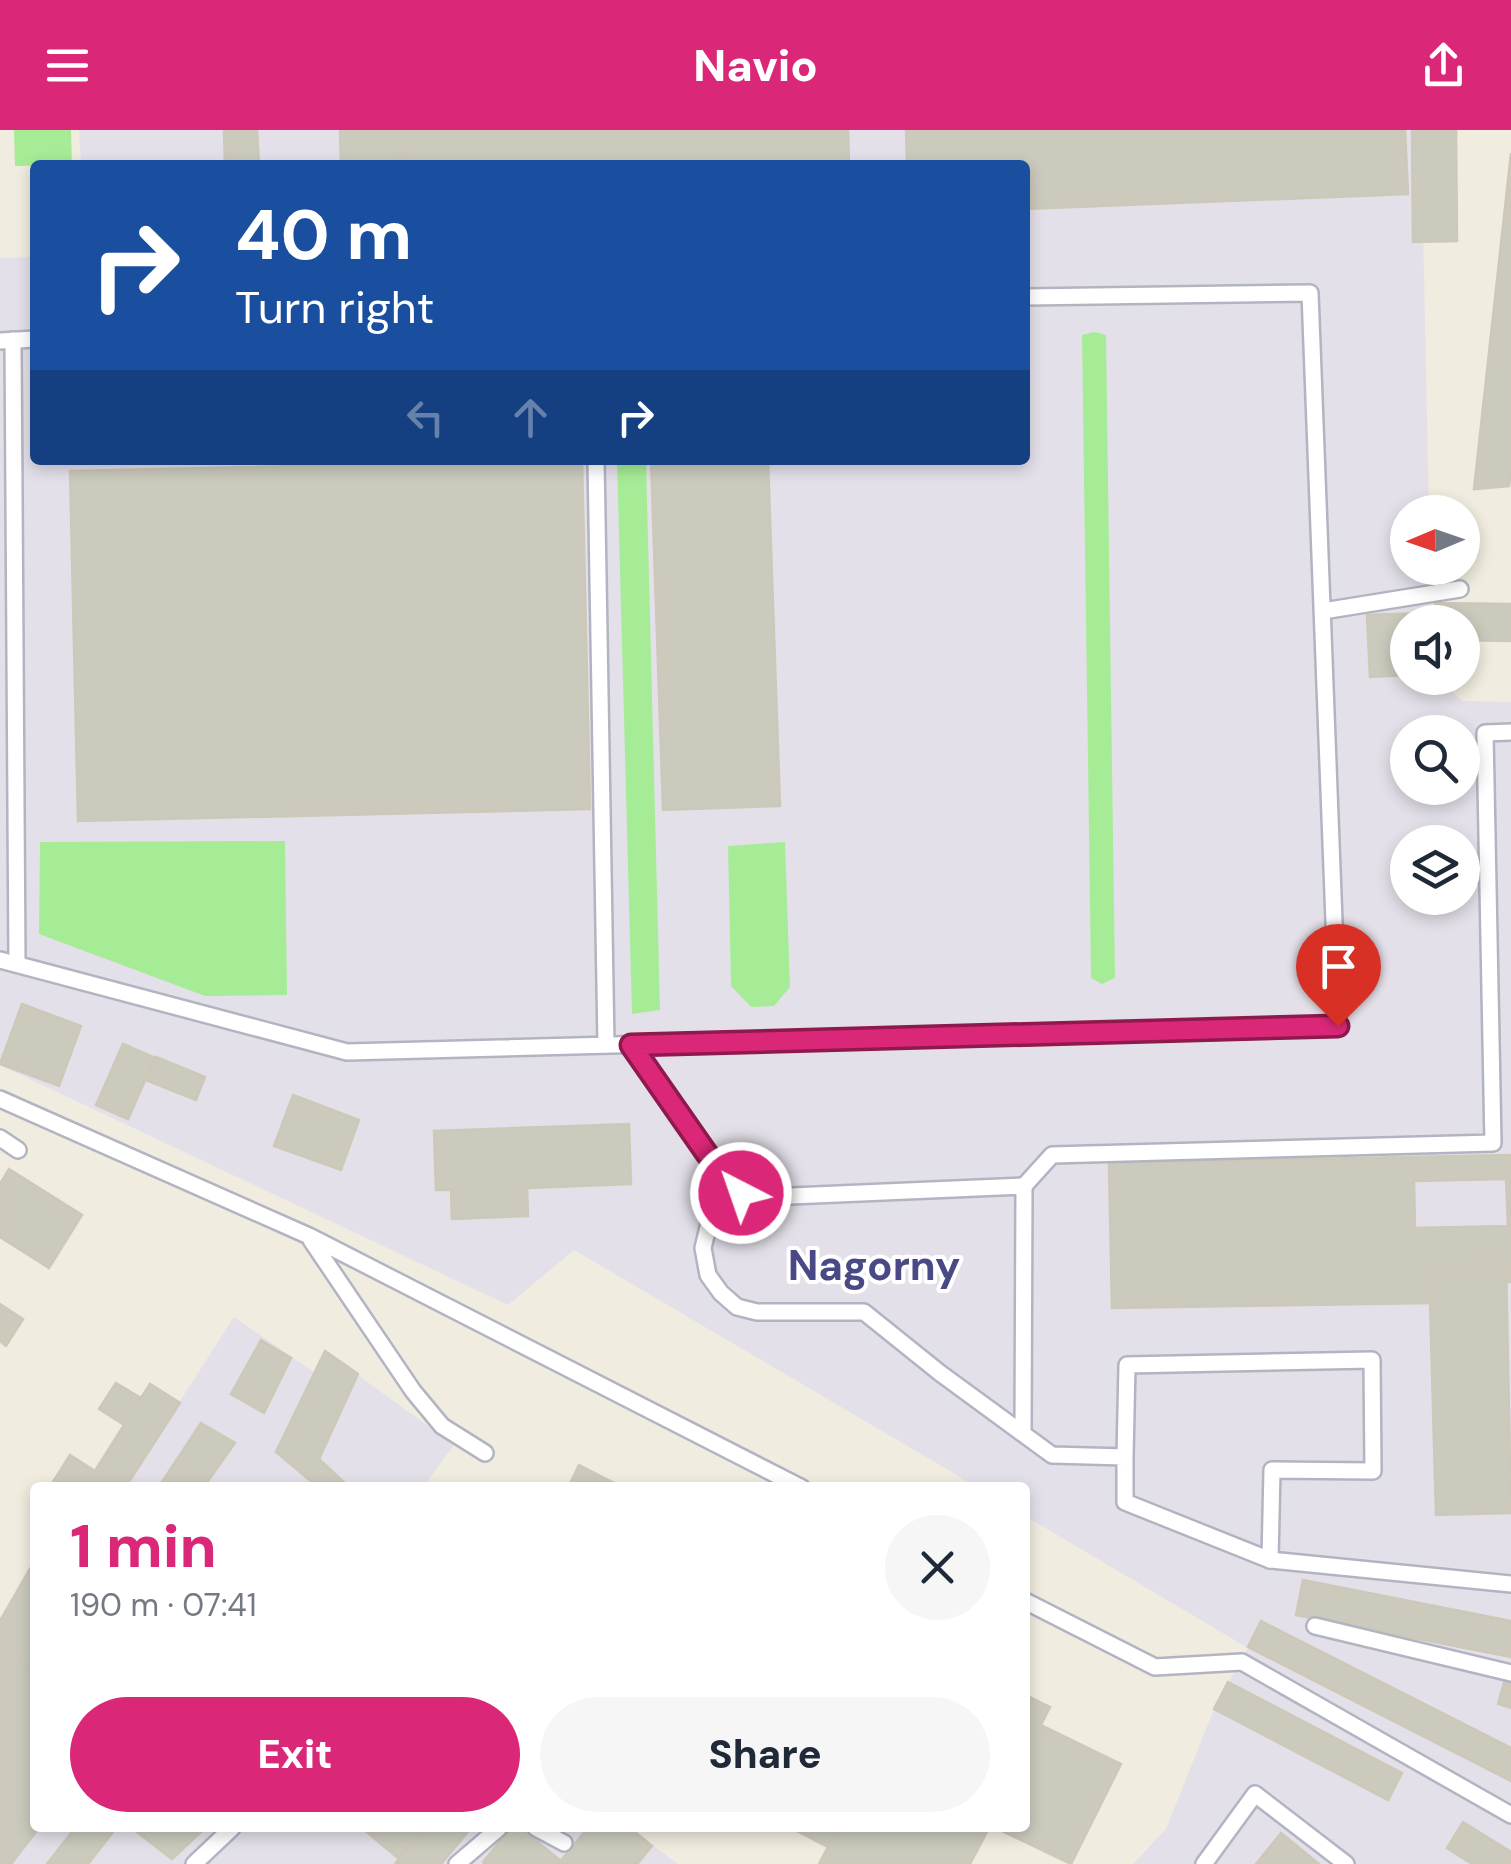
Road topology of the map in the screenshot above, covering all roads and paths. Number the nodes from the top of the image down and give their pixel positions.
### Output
1 (1030, 297) edge
2 (6, 340) edge
3 (596, 465) edge
4 (1460, 589) dead end
5 (1322, 611) junction
6 (1511, 732) edge
7 (8, 962) edge
8 (606, 1045) junction
9 (631, 1045) junction
10 (0, 1100) edge
11 (0, 1138) edge
12 (18, 1150) dead end
13 (1024, 1186) junction
14 (741, 1193) dead end
15 (309, 1236) junction
16 (1023, 1434) junction
17 (485, 1454) dead end
18 (1125, 1457) junction
19 (790, 1482) edge
20 (1270, 1560) junction
21 (1511, 1584) edge
22 (1030, 1604) edge
23 (1315, 1626) dead end
24 (1511, 1673) edge
25 (1511, 1815) edge
26 (228, 1832) edge
27 (494, 1832) edge
28 (543, 1832) edge
29 (564, 1843) dead end
30 (194, 1864) edge
31 (456, 1864) edge
32 (1204, 1864) edge
33 (1346, 1864) edge

1 - 5 lane
2 - 7 lane
3 - 8 lane
4 - 5 lane
5 - 9 lane
6 - 13 lane
7 - 8 lane
8 - 9 lane
9 - 14 lane
10 - 15 lane
11 - 12 lane
13 - 16 lane
13 - 16 lane
15 - 17 lane
15 - 19 lane
16 - 18 lane
18 - 20 lane
18 - 20 lane
20 - 21 lane
22 - 25 lane
23 - 24 lane
26 - 30 lane
27 - 31 lane
28 - 29 lane
32 - 33 lane

